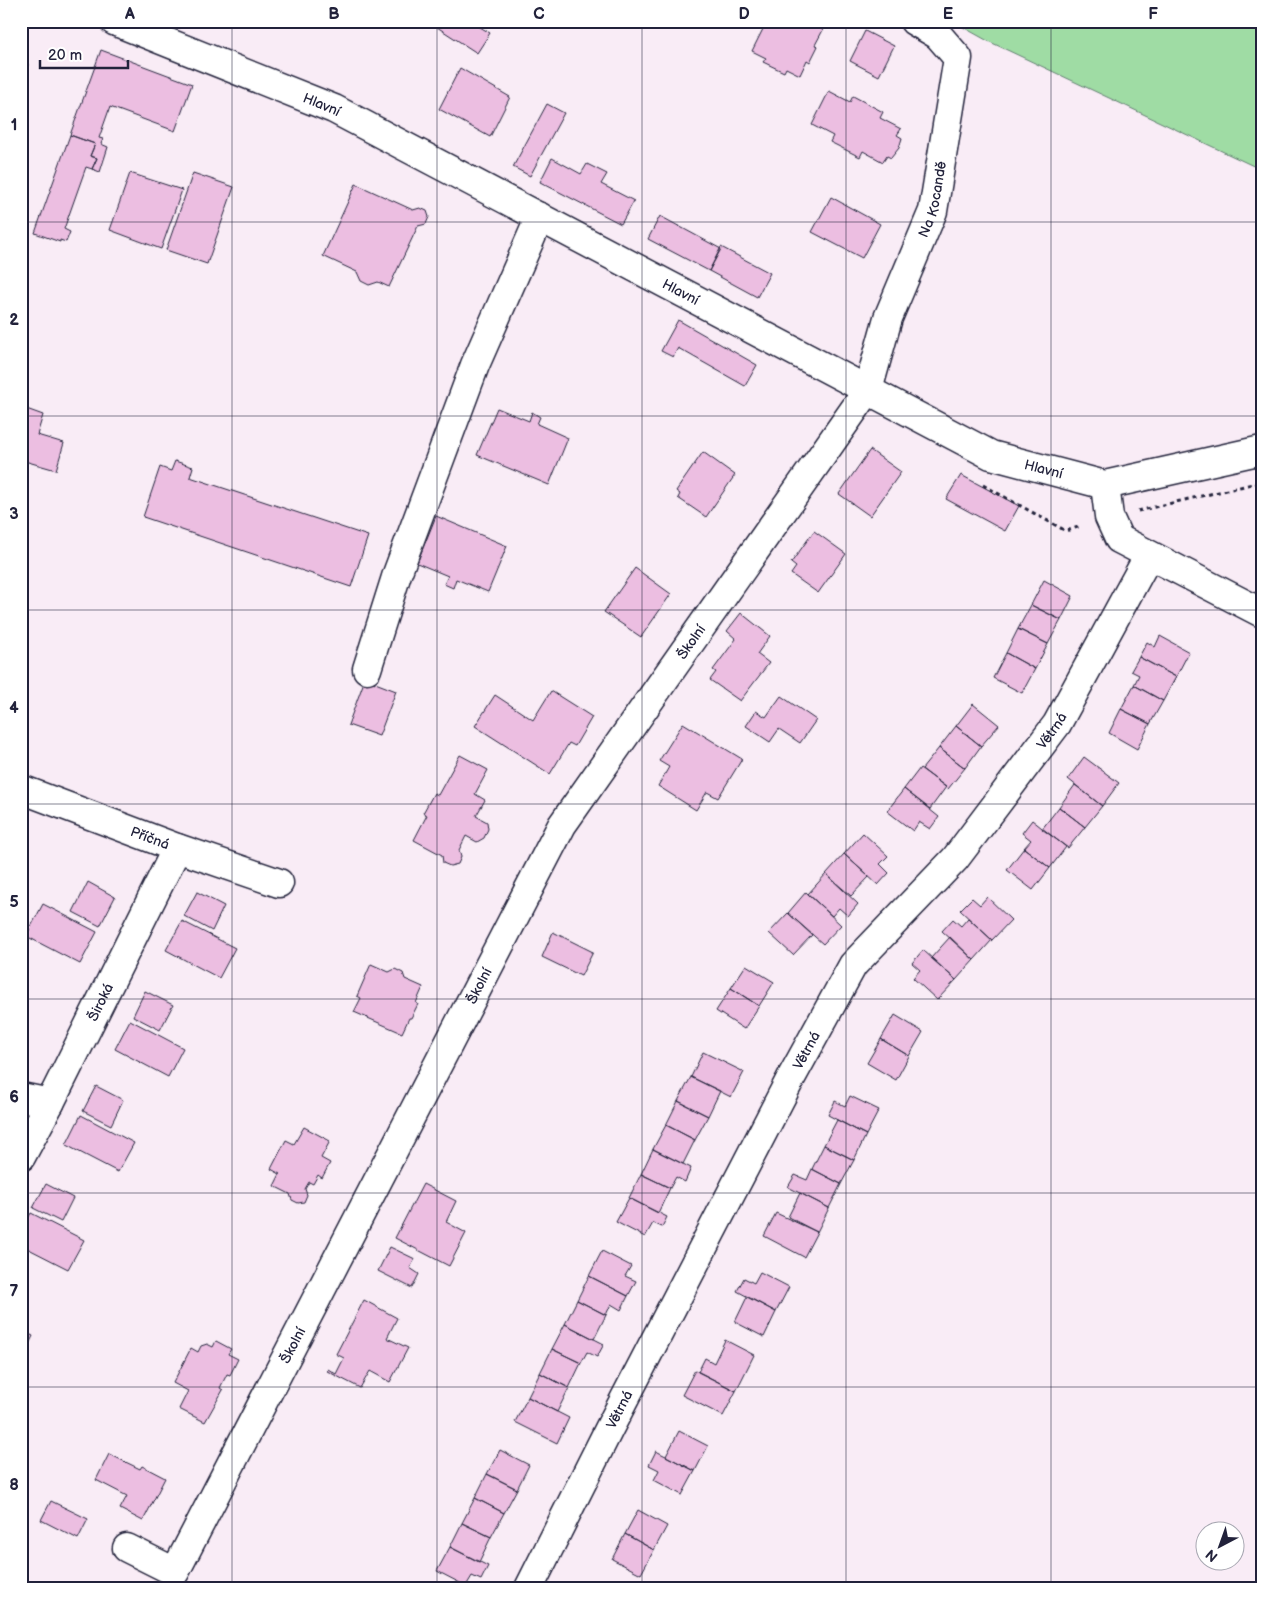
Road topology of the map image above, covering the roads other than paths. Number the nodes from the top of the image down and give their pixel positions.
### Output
1 (114, 21) edge
2 (914, 21) edge
3 (540, 217) junction
4 (868, 390) junction
5 (1262, 450) edge
6 (1104, 485) junction
7 (1149, 555) junction
8 (1262, 613) edge
9 (367, 669) dead end
10 (21, 790) edge
11 (177, 848) junction
12 (279, 883) dead end
13 (21, 1097) edge
14 (50, 1103) junction
15 (21, 1157) edge
16 (126, 1548) dead end
17 (529, 1588) edge

1 - 3 street, Hlavní
2 - 4 street, Na Kocandě
3 - 4 street, Hlavní
3 - 9 street
4 - 6 street, Hlavní
4 - 16 street, Školní
5 - 6 street, Hlavní
6 - 7 street
7 - 8 street
7 - 17 street, Větrná
10 - 11 street, Příčná
11 - 12 street, Příčná
11 - 14 street, Široká
13 - 14 street
14 - 15 street, Široká

